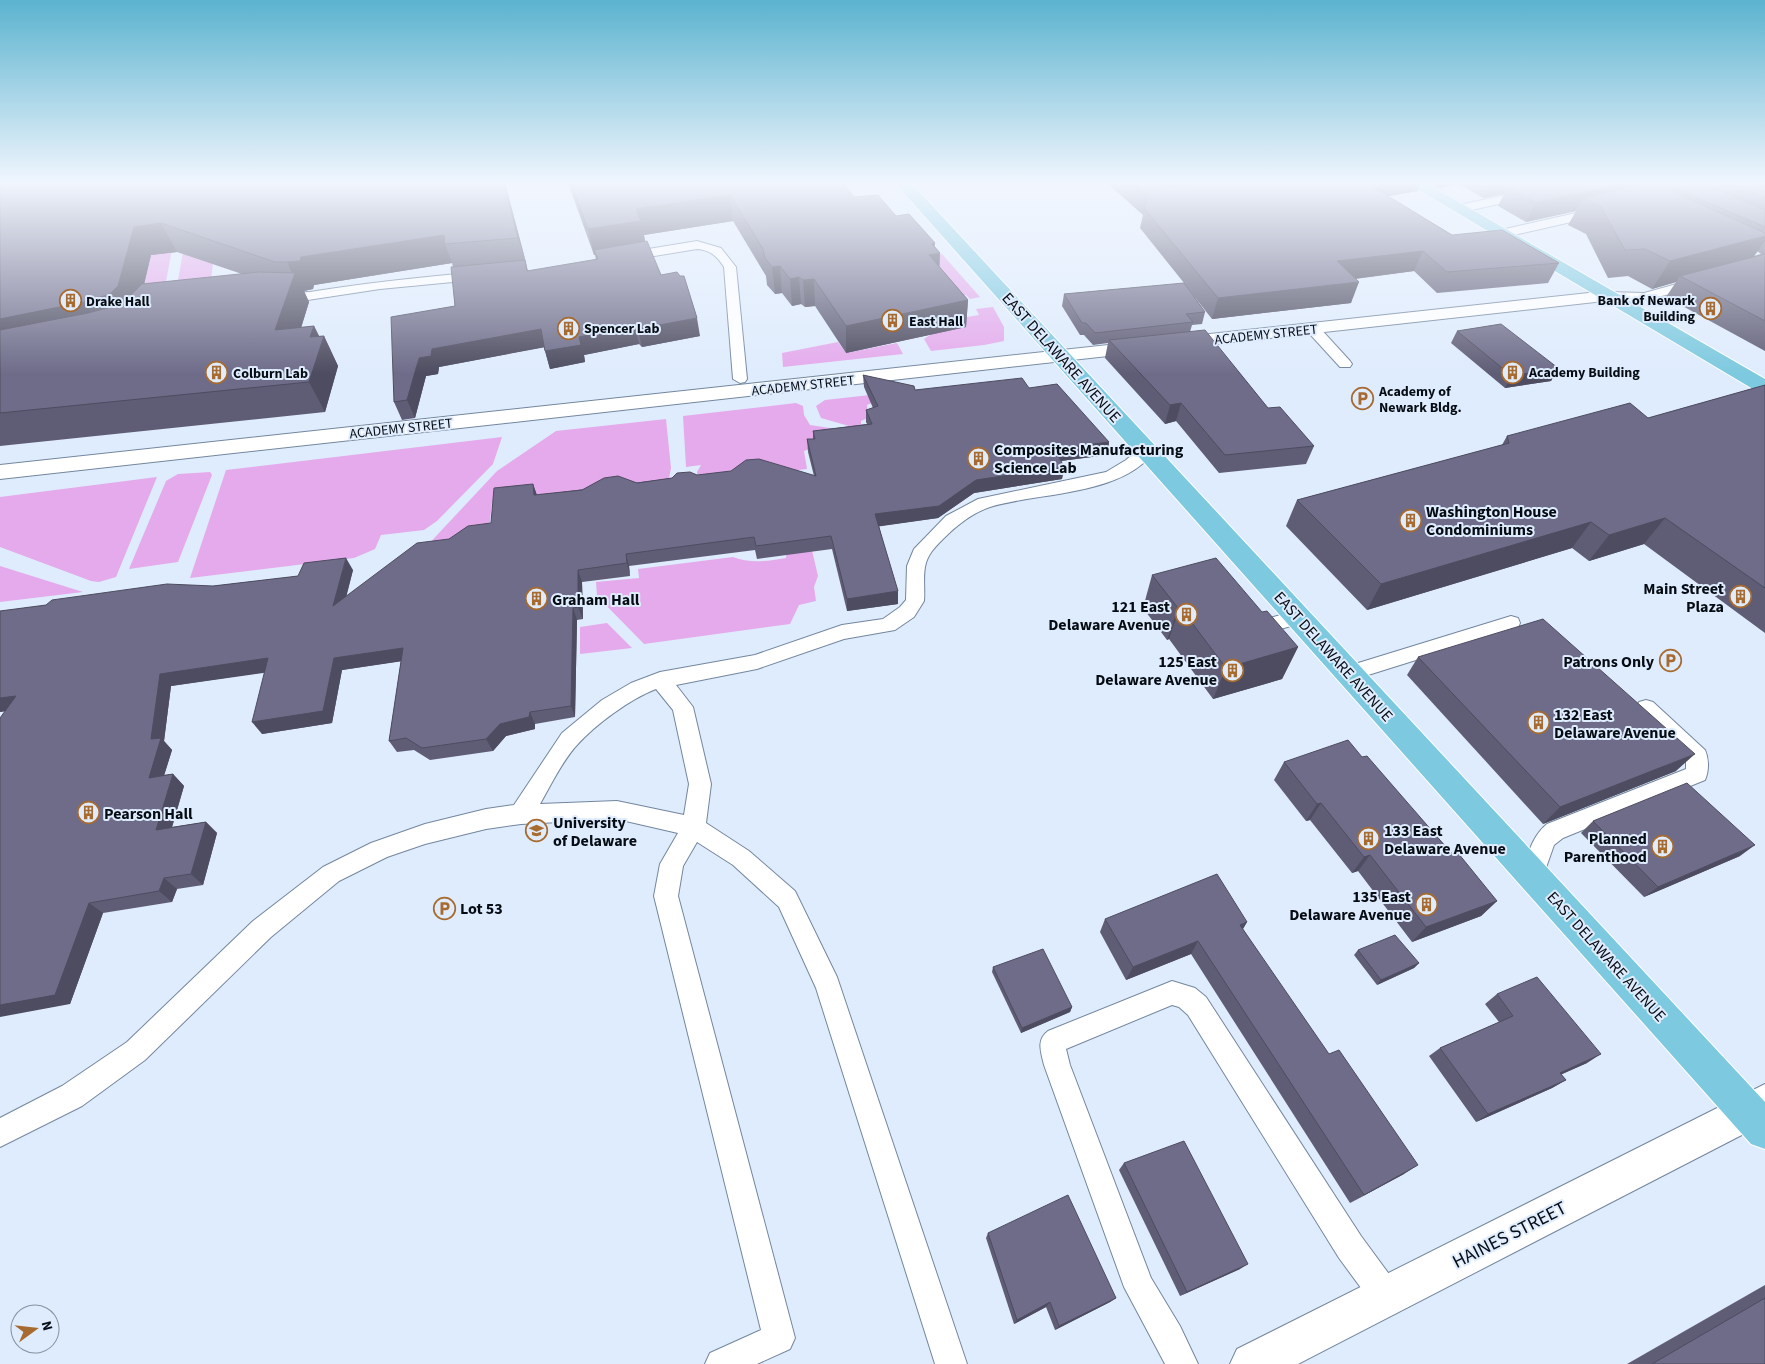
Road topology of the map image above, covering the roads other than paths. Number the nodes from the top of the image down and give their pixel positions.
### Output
1 (687, 247) edge
2 (709, 247) edge
3 (961, 247) edge
4 (1523, 247) edge
5 (610, 259) edge
6 (488, 276) edge
7 (1671, 278) edge
8 (1708, 280) edge
9 (268, 294) edge
10 (1654, 295) junction
11 (1607, 296) junction
12 (1313, 329) junction
13 (1062, 357) junction
14 (1345, 364) dead end
15 (740, 378) dead end
16 (1765, 388) edge
17 (1146, 450) junction
18 (0, 472) edge
19 (1298, 617) junction
20 (1511, 623) dead end
21 (1263, 627) edge
22 (1349, 673) junction
23 (660, 680) junction
24 (1646, 708) edge
25 (521, 814) junction
26 (694, 827) junction
27 (1533, 876) junction
28 (1760, 1115) edge
29 (0, 1133) edge
30 (1386, 1296) junction
31 (721, 1364) edge
32 (951, 1364) edge
33 (1182, 1364) edge
34 (1252, 1364) edge

1 - 5 lane
2 - 15 lane
3 - 13 main road, EAST DELAWARE AVENUE
4 - 11 main road
6 - 9 lane
7 - 10 lane
8 - 10 lane
10 - 11 lane
11 - 12 street, ACADEMY STREET
11 - 16 main road
12 - 13 street, ACADEMY STREET
12 - 14 lane
13 - 17 main road, EAST DELAWARE AVENUE
13 - 18 street, ACADEMY STREET
17 - 19 main road, EAST DELAWARE AVENUE
17 - 23 lane
19 - 21 lane
19 - 22 main road, EAST DELAWARE AVENUE
20 - 22 lane
22 - 27 main road, EAST DELAWARE AVENUE
23 - 25 lane
23 - 26 lane
24 - 27 lane
25 - 26 lane
25 - 29 lane
26 - 31 lane
26 - 32 lane
27 - 28 main road, EAST DELAWARE AVENUE
28 - 30 street, HAINES STREET
30 - 33 lane
30 - 34 street, HAINES STREET

